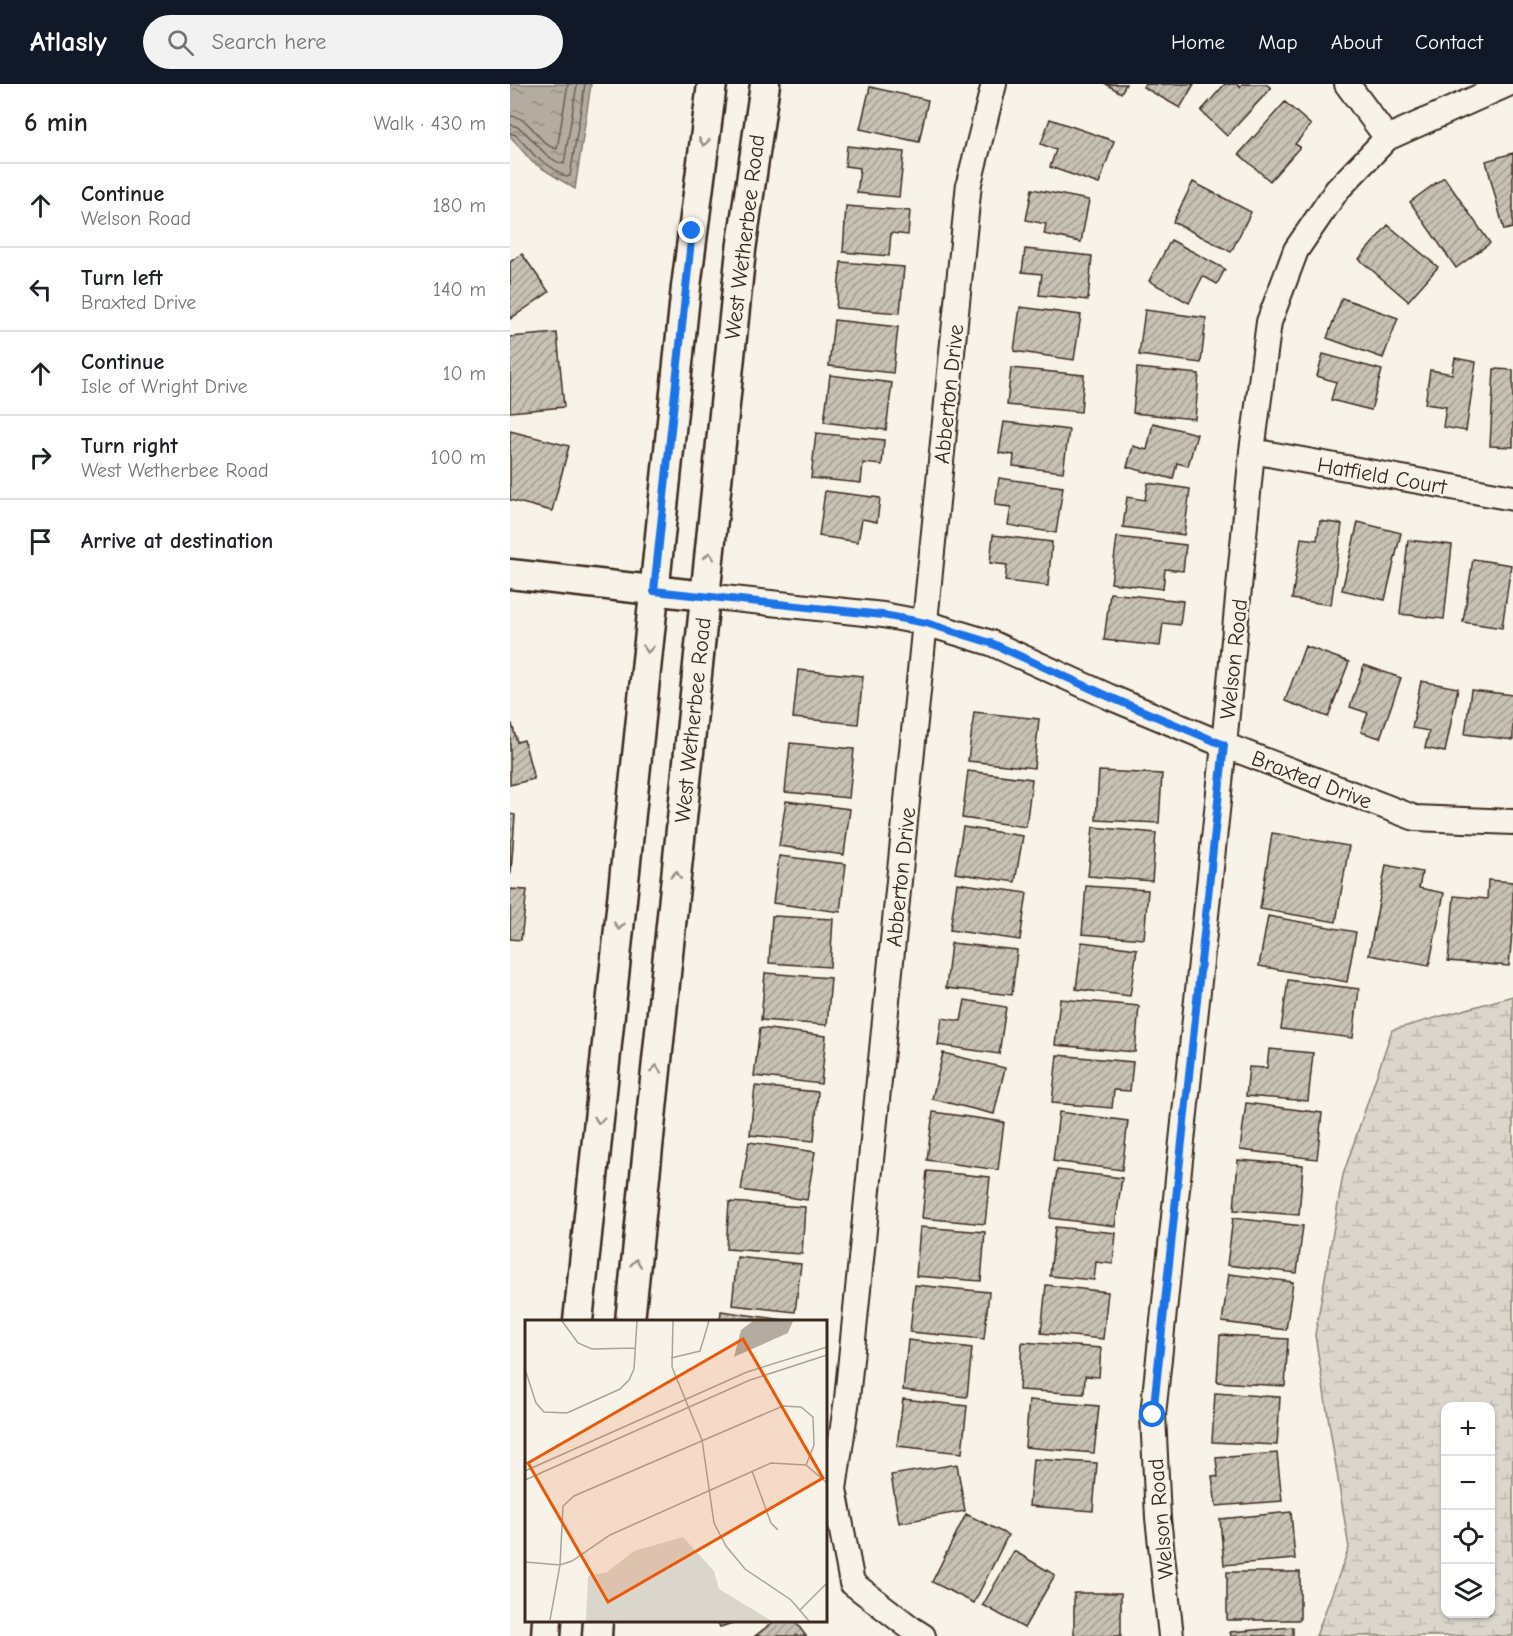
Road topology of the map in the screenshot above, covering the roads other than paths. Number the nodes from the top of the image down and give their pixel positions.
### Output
1 (712, 84) edge
2 (765, 84) edge
3 (994, 84) edge
4 (1347, 84) edge
5 (1508, 84) edge
6 (1387, 138) junction
7 (1252, 451) junction
8 (1513, 498) edge
9 (510, 574) edge
10 (654, 591) junction
11 (705, 596) junction
12 (926, 623) junction
13 (1224, 745) junction
14 (1513, 822) edge
15 (578, 1320) edge
16 (630, 1320) edge
17 (547, 1621) edge
18 (598, 1621) edge
19 (546, 1636) edge
20 (597, 1636) edge
21 (923, 1636) edge
22 (1171, 1636) edge

1 -> 10 street
11 -> 2 street, West Wetherbee Road
3 - 12 street, Abberton Drive
4 - 6 street
5 - 6 street, Welson Road
6 - 7 street, Welson Road
7 - 8 street, Hatfield Court
7 - 13 street, Welson Road
9 - 10 street
10 - 11 street
10 -> 15 street
11 - 12 street, Braxted Drive
16 -> 11 street, West Wetherbee Road
12 - 13 street, Braxted Drive
12 - 21 street, Abberton Drive
13 - 14 street, Braxted Drive
13 - 22 street, Welson Road
17 - 19 street
18 - 20 street

